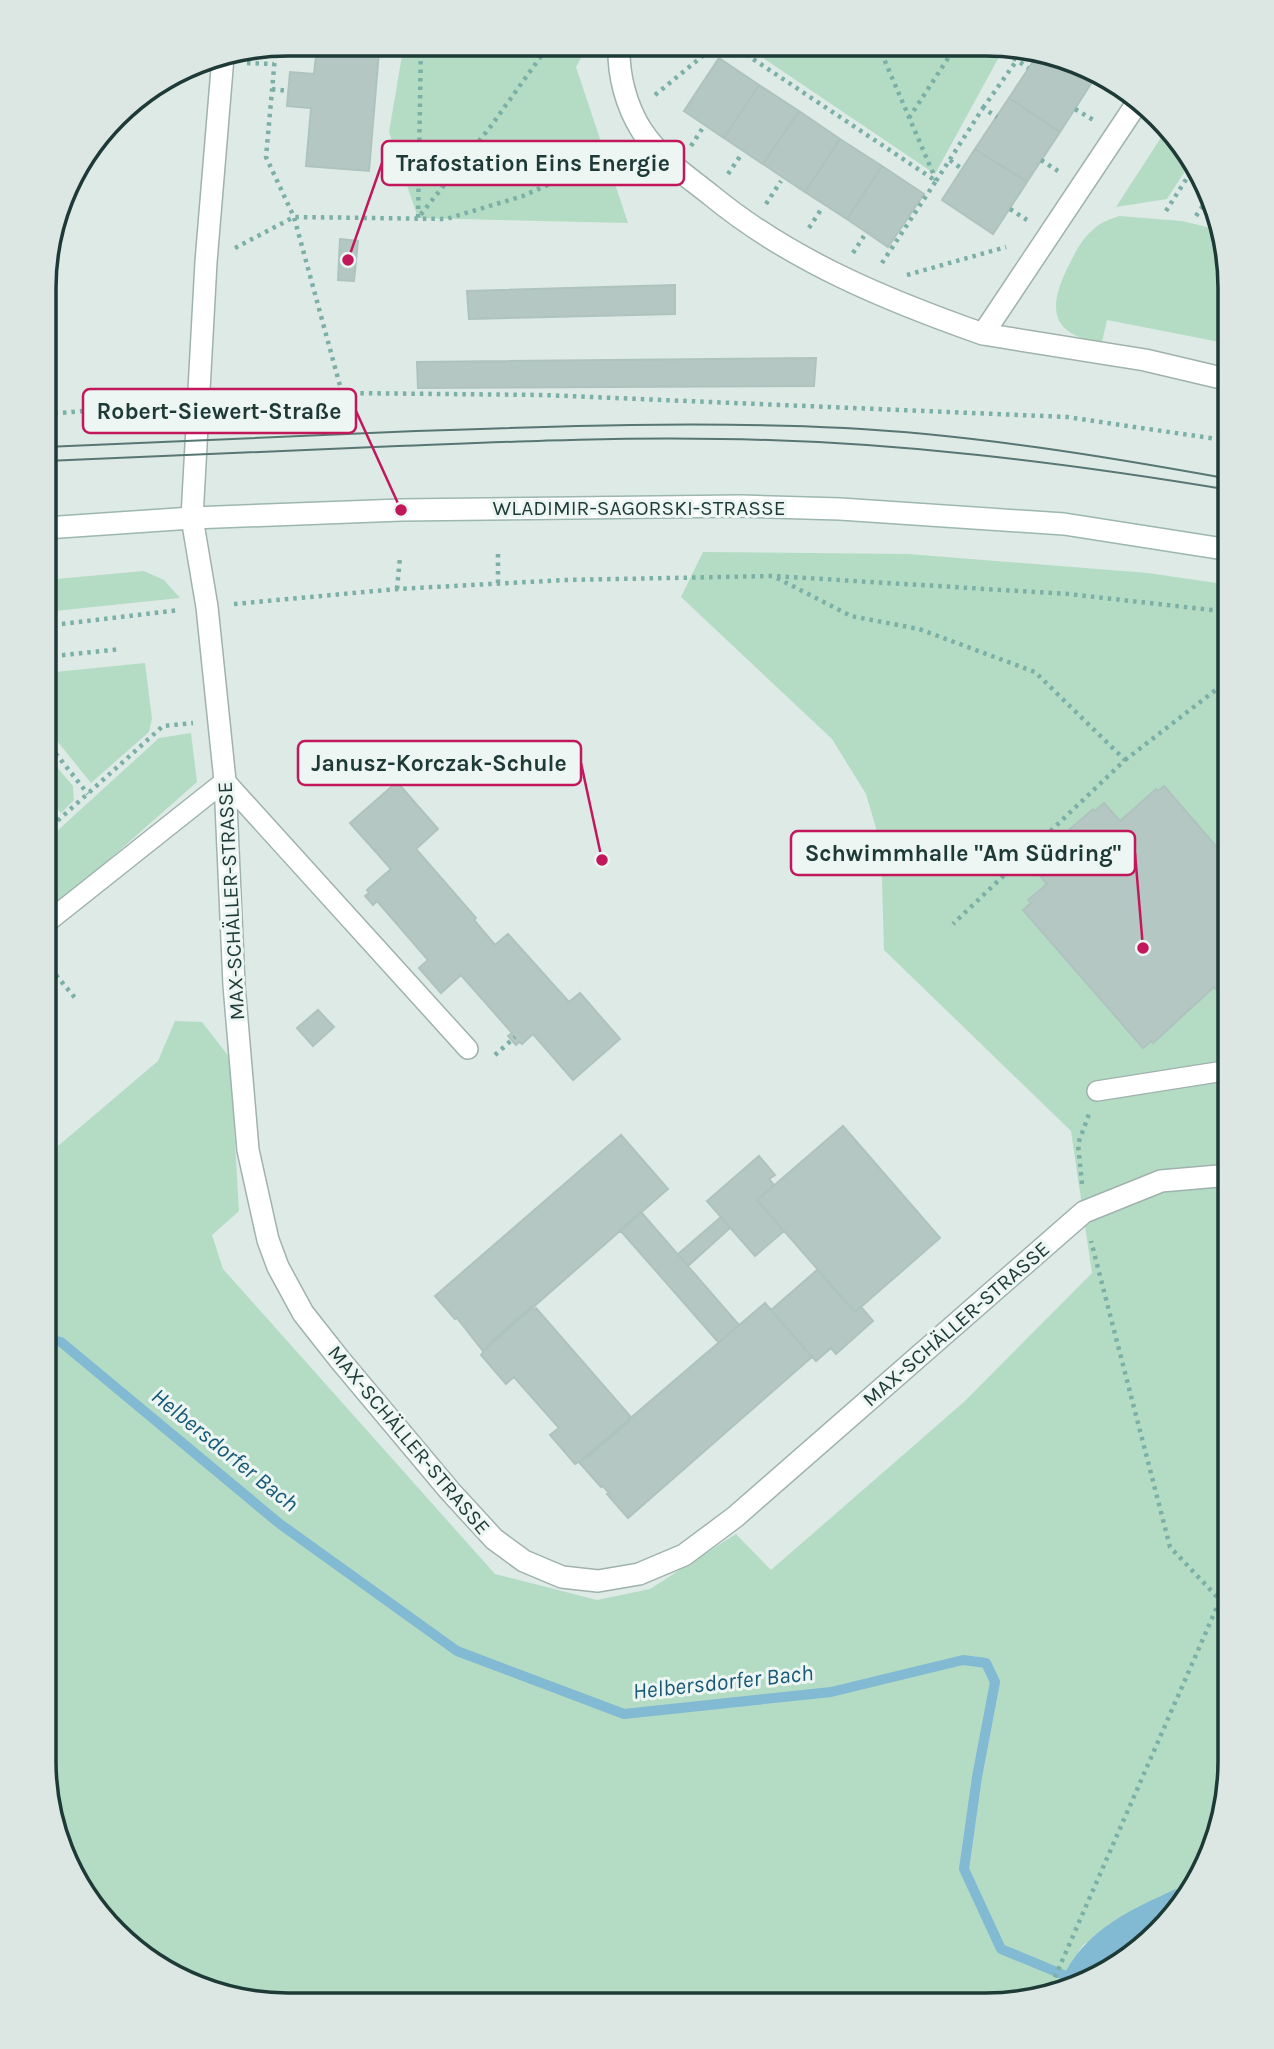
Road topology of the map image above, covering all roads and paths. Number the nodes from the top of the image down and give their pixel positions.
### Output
1 (421, 56) edge
2 (541, 56) edge
3 (620, 56) edge
4 (705, 56) edge
5 (748, 56) edge
6 (882, 56) edge
7 (949, 56) edge
8 (275, 57) edge
9 (1012, 58) edge
10 (1017, 60) junction
11 (261, 64) dead end
12 (274, 64) junction
13 (222, 66) edge
14 (1028, 68) dead end
15 (272, 89) junction
16 (288, 91) dead end
17 (983, 108) junction
18 (1075, 109) dead end
19 (1133, 109) edge
20 (997, 117) dead end
21 (1088, 117) dead end
22 (909, 118) junction
23 (637, 122) junction
24 (702, 129) dead end
25 (694, 141) dead end
26 (741, 155) dead end
27 (950, 160) junction
28 (1041, 160) dead end
29 (731, 169) dead end
30 (962, 169) dead end
31 (1064, 175) dead end
32 (1189, 175) edge
33 (781, 181) dead end
34 (936, 181) junction
35 (771, 197) dead end
36 (1203, 206) edge
37 (822, 208) dead end
38 (1010, 209) dead end
39 (1166, 211) dead end
40 (1019, 215) dead end
41 (295, 216) junction
42 (816, 216) dead end
43 (1196, 216) dead end
44 (418, 218) junction
45 (1049, 235) junction
46 (206, 262) junction
47 (866, 287) junction
48 (983, 334) junction
49 (1218, 377) edge
50 (342, 393) junction
51 (250, 398) dead end
52 (110, 409) dead end
53 (56, 413) edge
54 (1218, 439) edge
55 (192, 518) junction
56 (56, 527) edge
57 (1218, 548) edge
58 (498, 554) dead end
59 (400, 557) dead end
60 (773, 576) junction
61 (498, 584) junction
62 (397, 589) junction
63 (207, 607) junction
64 (1218, 611) edge
65 (56, 625) edge
66 (121, 649) dead end
67 (56, 656) edge
68 (1218, 688) edge
69 (219, 720) junction
70 (56, 754) edge
71 (1125, 760) junction
72 (225, 781) junction
73 (88, 794) junction
74 (56, 822) edge
75 (56, 915) edge
76 (953, 924) dead end
77 (56, 975) edge
78 (76, 999) dead end
79 (516, 1037) dead end
80 (468, 1049) dead end
81 (493, 1056) dead end
82 (1218, 1072) edge
83 (1097, 1091) joint
84 (1218, 1176) edge
85 (1084, 1212) junction
86 (1218, 1598) edge
87 (1218, 1605) edge
88 (1052, 1983) edge

1 - 44 path
2 - 44 path
3 - 23 street
4 - 23 path
5 - 34 path
6 - 22 path
7 - 22 path
8 - 12 path
9 - 10 path
10 - 14 path
10 - 17 path
11 - 12 path
12 - 15 path
13 - 46 street, MAX-SCHÄLLER-STRASSE
15 - 16 path
15 - 41 path
17 - 20 path
17 - 27 path
18 - 21 path
19 - 45 street
22 - 34 path
23 - 44 path
23 - 47 street
24 - 25 path
26 - 29 path
27 - 30 path
27 - 34 path
28 - 31 path
32 - 39 path
33 - 35 path
34 - 47 path
36 - 43 path
37 - 42 path
38 - 40 path
41 - 44 path
41 - 46 path
41 - 50 path
45 - 47 path
45 - 48 street
46 - 55 street, MAX-SCHÄLLER-STRASSE
47 - 48 street
48 - 49 street
50 - 51 path
50 - 54 path
52 - 53 path
55 - 56 street, WLADIMIR-SAGORSKI-STRASSE
55 - 57 street, WLADIMIR-SAGORSKI-STRASSE
55 - 63 street, MAX-SCHÄLLER-STRASSE
58 - 61 path
59 - 62 path
60 - 61 path
60 - 64 path
60 - 71 path
61 - 62 path
62 - 63 path
63 - 65 path
63 - 69 street, MAX-SCHÄLLER-STRASSE
66 - 67 path
68 - 71 path
69 - 72 street, MAX-SCHÄLLER-STRASSE
69 - 73 path
70 - 73 path
71 - 76 path
72 - 75 lane
72 - 80 lane
72 - 85 street, MAX-SCHÄLLER-STRASSE
73 - 74 path
77 - 78 path
79 - 81 path
82 - 83 lane
83 - 85 path
84 - 85 street, MAX-SCHÄLLER-STRASSE
85 - 86 path
87 - 88 path

